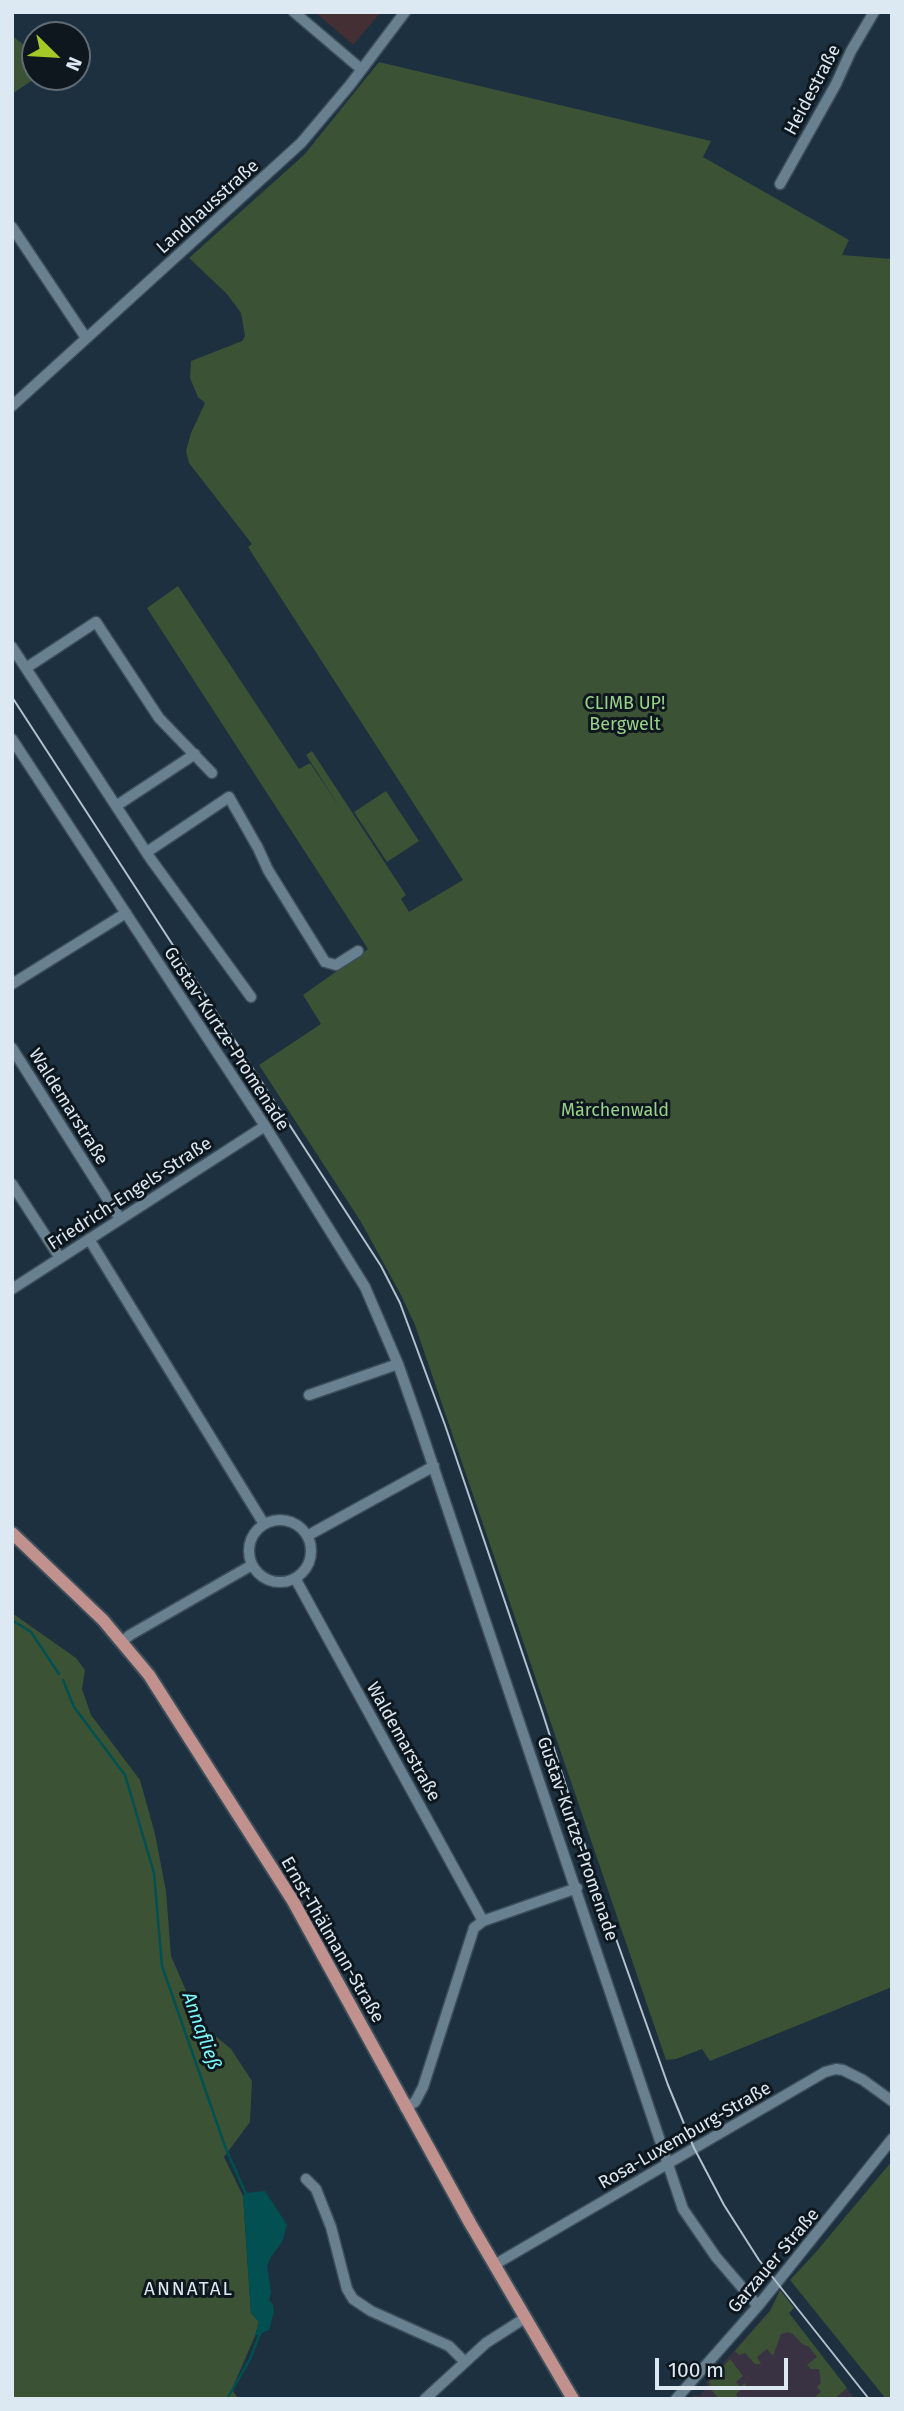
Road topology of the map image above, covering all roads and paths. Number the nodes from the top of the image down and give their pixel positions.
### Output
1 (293, 12) edge
2 (405, 12) edge
3 (874, 12) edge
4 (361, 69) junction
5 (780, 184) dead end
6 (12, 227) edge
7 (86, 338) junction
8 (12, 406) edge
9 (12, 647) edge
10 (26, 668) junction
11 (12, 739) edge
12 (195, 754) junction
13 (212, 773) dead end
14 (116, 806) junction
15 (147, 852) junction
16 (125, 913) junction
17 (358, 951) dead end
18 (12, 984) edge
19 (251, 997) dead end
20 (12, 1048) edge
21 (265, 1126) junction
22 (12, 1184) edge
23 (120, 1219) junction
24 (89, 1239) junction
25 (60, 1258) junction
26 (12, 1289) edge
27 (398, 1364) junction
28 (309, 1395) dead end
29 (433, 1466) junction
30 (264, 1524) junction
31 (12, 1534) edge
32 (307, 1536) junction
33 (252, 1565) junction
34 (295, 1578) junction
35 (122, 1642) junction
36 (577, 1888) junction
37 (483, 1921) junction
38 (892, 2101) edge
39 (405, 2108) junction
40 (892, 2139) edge
41 (668, 2164) junction
42 (306, 2179) dead end
43 (494, 2265) junction
44 (758, 2306) junction
45 (525, 2318) junction
46 (464, 2361) junction
47 (425, 2399) edge
48 (573, 2399) edge
49 (676, 2399) edge

1 - 4 street
2 - 4 street, Landhausstraße
3 - 5 street, Heidestraße
4 - 7 street, Landhausstraße
6 - 7 street
7 - 8 street, Landhausstraße
9 - 10 street
10 - 12 street
10 - 14 street
11 - 16 street, Gustav-Kurtze-Promenade
12 - 13 street
12 - 14 street
14 - 15 street
15 - 17 street
15 - 19 street
16 - 18 street
16 - 21 street, Gustav-Kurtze-Promenade
20 - 23 street, Waldemarstraße
21 - 23 street, Friedrich-Engels-Straße
21 - 27 street, Gustav-Kurtze-Promenade
22 - 25 street
23 - 24 street, Friedrich-Engels-Straße
24 - 25 street, Friedrich-Engels-Straße
24 - 30 street
25 - 26 street, Friedrich-Engels-Straße
27 - 28 street
27 - 29 street, Gustav-Kurtze-Promenade
29 - 32 street
29 - 36 street, Gustav-Kurtze-Promenade
30 - 32 street
30 - 33 street
31 - 35 main road, Ernst-Thälmann-Straße
32 - 34 street
33 - 34 street
33 - 35 street
34 - 37 street, Waldemarstraße
35 - 39 main road, Ernst-Thälmann-Straße
36 - 37 street
36 - 41 street, Gustav-Kurtze-Promenade
37 - 39 street
38 - 41 street, Rosa-Luxemburg-Straße
39 - 43 main road, Ernst-Thälmann-Straße
40 - 44 street, Garzauer Straße
41 - 43 street, Rosa-Luxemburg-Straße
41 - 44 street, Gustav-Kurtze-Promenade
42 - 46 street
43 - 45 main road, Ernst-Thälmann-Straße
44 - 49 street, Garzauer Straße
45 - 46 street
45 - 48 main road, Ernst-Thälmann-Straße
46 - 47 street

